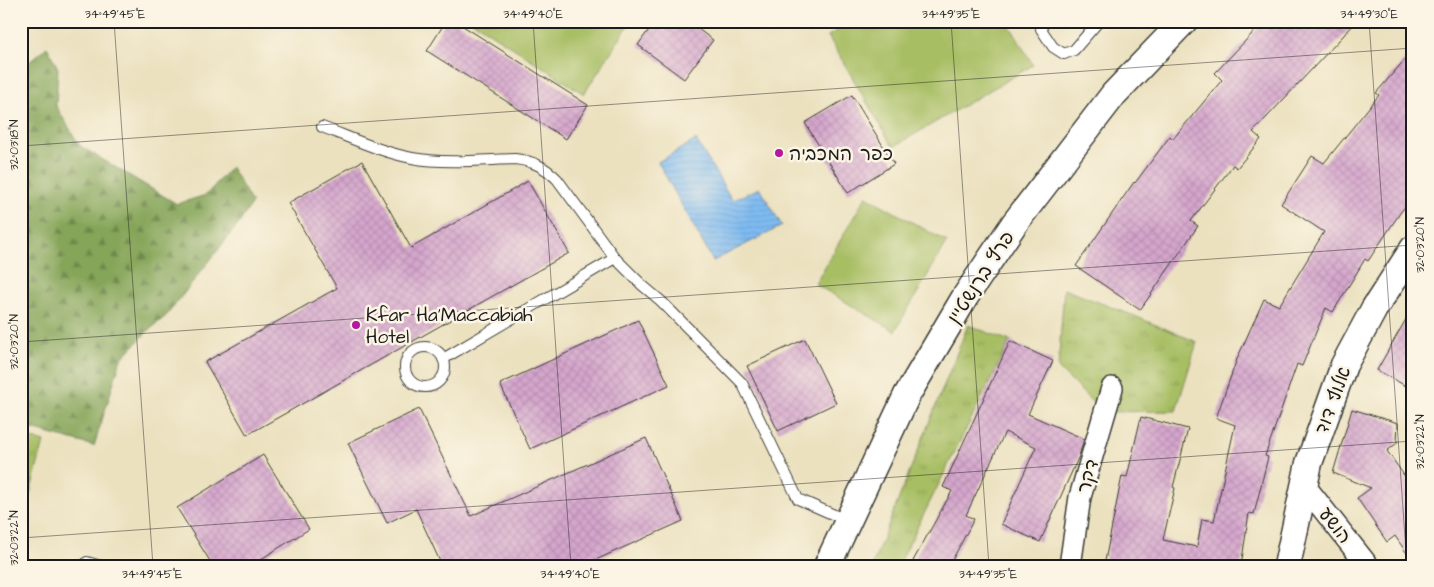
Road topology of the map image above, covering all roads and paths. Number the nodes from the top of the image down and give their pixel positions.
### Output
1 (1043, 21) edge
2 (1099, 21) edge
3 (1184, 21) edge
4 (322, 127) dead end
5 (1412, 252) edge
6 (615, 258) junction
7 (443, 359) dead end
8 (1112, 388) dead end
9 (1304, 485) junction
10 (848, 520) junction
11 (88, 562) dead end
12 (101, 566) edge
13 (827, 566) edge
14 (1070, 566) edge
15 (1287, 566) edge
16 (1368, 566) edge

1 - 2 lane
3 - 10 street, פרץ ברנשטיין
4 - 6 lane
5 - 9 street, אלוף דוד
6 - 7 lane
6 - 10 lane
8 - 14 street, דקר
9 - 15 street, אלוף דוד
9 - 16 street, הושע
10 - 13 street, פרץ ברנשטיין
11 - 12 lane

